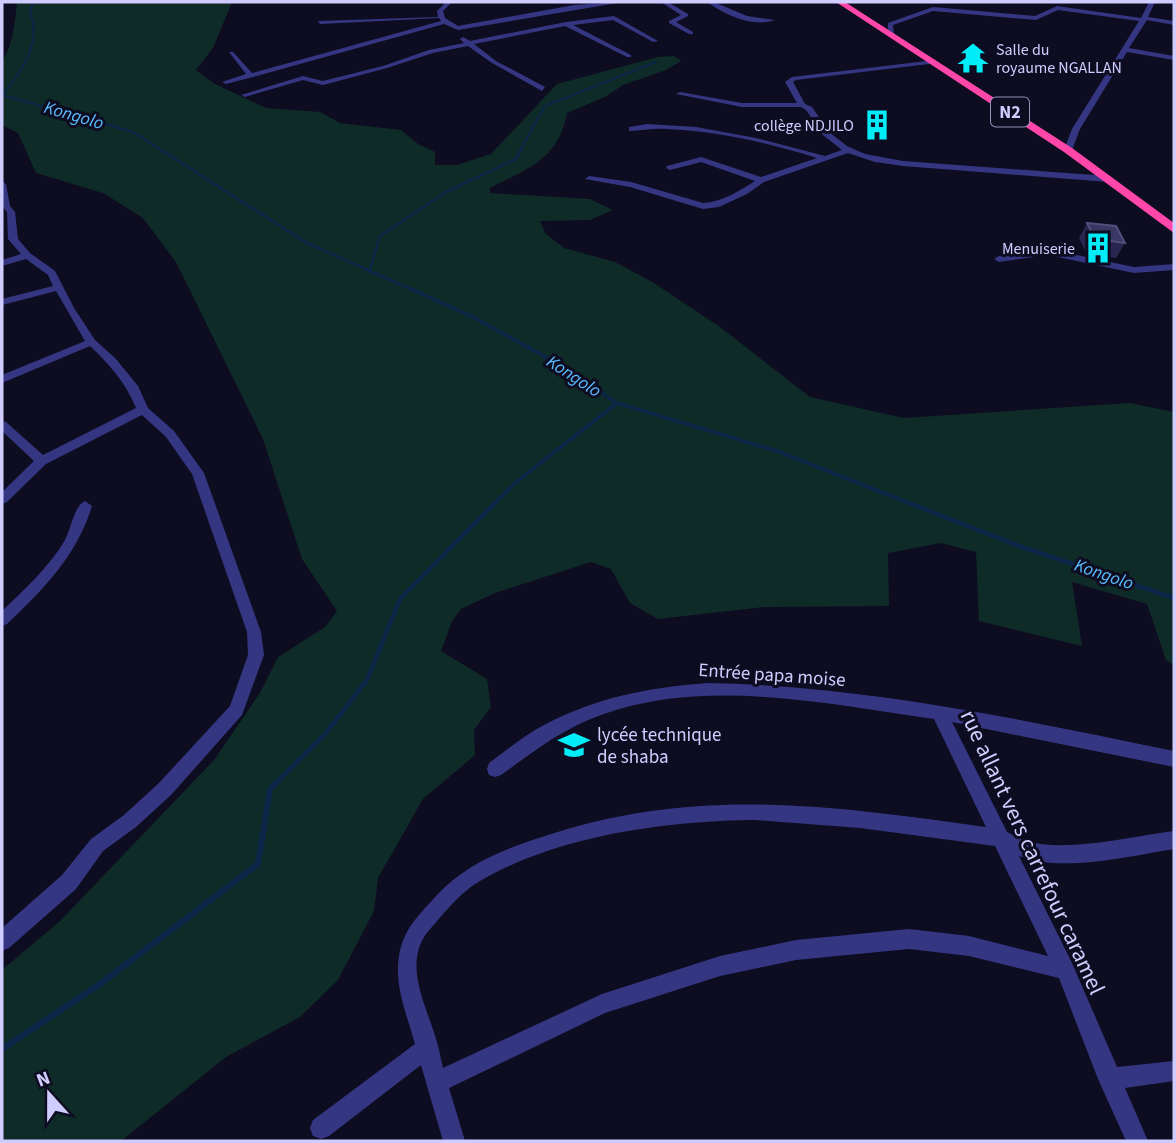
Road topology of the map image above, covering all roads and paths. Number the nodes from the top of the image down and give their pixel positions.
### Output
1 (449, 2) edge
2 (620, 2) edge
3 (664, 2) edge
4 (710, 2) edge
5 (840, 2) edge
6 (1152, 2) edge
7 (1144, 19) junction
8 (442, 20) junction
9 (772, 20) dead end
10 (320, 22) dead end
11 (1174, 23) edge
12 (566, 24) junction
13 (458, 28) junction
14 (691, 33) dead end
15 (891, 35) junction
16 (654, 41) dead end
17 (468, 43) junction
18 (1124, 49) junction
19 (231, 53) dead end
20 (629, 56) dead end
21 (1174, 58) edge
22 (935, 62) junction
23 (251, 76) junction
24 (226, 82) dead end
25 (542, 89) dead end
26 (680, 94) dead end
27 (245, 95) dead end
28 (802, 105) junction
29 (632, 129) dead end
30 (849, 150) junction
31 (1069, 150) junction
32 (824, 158) junction
33 (670, 168) dead end
34 (589, 179) dead end
35 (1108, 179) junction
36 (761, 180) junction
37 (2, 184) edge
38 (1174, 229) edge
39 (27, 255) junction
40 (999, 259) dead end
41 (2, 262) edge
42 (1174, 267) edge
43 (59, 287) junction
44 (2, 302) edge
45 (91, 342) junction
46 (2, 379) edge
47 (143, 410) junction
48 (2, 425) edge
49 (42, 461) junction
50 (2, 499) edge
51 (85, 506) dead end
52 (2, 620) edge
53 (939, 712) junction
54 (1174, 758) edge
55 (495, 769) dead end
56 (1000, 838) junction
57 (1174, 840) edge
58 (2, 941) edge
59 (1065, 970) junction
60 (428, 1047) junction
61 (1174, 1071) edge
62 (1110, 1079) junction
63 (438, 1082) junction
64 (321, 1128) dead end
65 (454, 1141) edge
66 (1137, 1141) edge

1 - 8 street
2 - 13 street
3 - 14 street
4 - 9 street
5 - 15 highway, N2
6 - 7 street
7 - 11 street
7 - 15 street
7 - 18 street
8 - 10 street
8 - 13 street
8 - 23 street
12 - 16 street
12 - 17 street
12 - 20 street
13 - 17 street
15 - 22 highway, N2
17 - 25 street
17 - 27 street
18 - 21 street
18 - 31 street
19 - 23 street
22 - 28 street
22 - 31 highway, N2
23 - 24 street
26 - 28 street
28 - 30 street
29 - 32 street
30 - 32 street
30 - 35 street
31 - 35 highway, N2
32 - 36 street
33 - 36 street
34 - 36 street
35 - 38 highway, N2
37 - 39 street
39 - 41 street
39 - 43 street
40 - 42 street
43 - 44 street
43 - 45 street
45 - 46 street
45 - 47 street
47 - 49 street
47 - 58 street
48 - 49 street
49 - 50 street
51 - 52 street
53 - 54 street, rue allant vers carrefour caramel
53 - 55 street, Entrée papa moise
53 - 56 street, rue allant vers carrefour caramel
56 - 57 street
56 - 59 street, rue allant vers carrefour caramel
56 - 60 street
59 - 62 street, rue allant vers carrefour caramel
59 - 63 street
60 - 63 street
60 - 64 street
61 - 62 street
62 - 66 street, rue allant vers carrefour caramel
63 - 65 street

